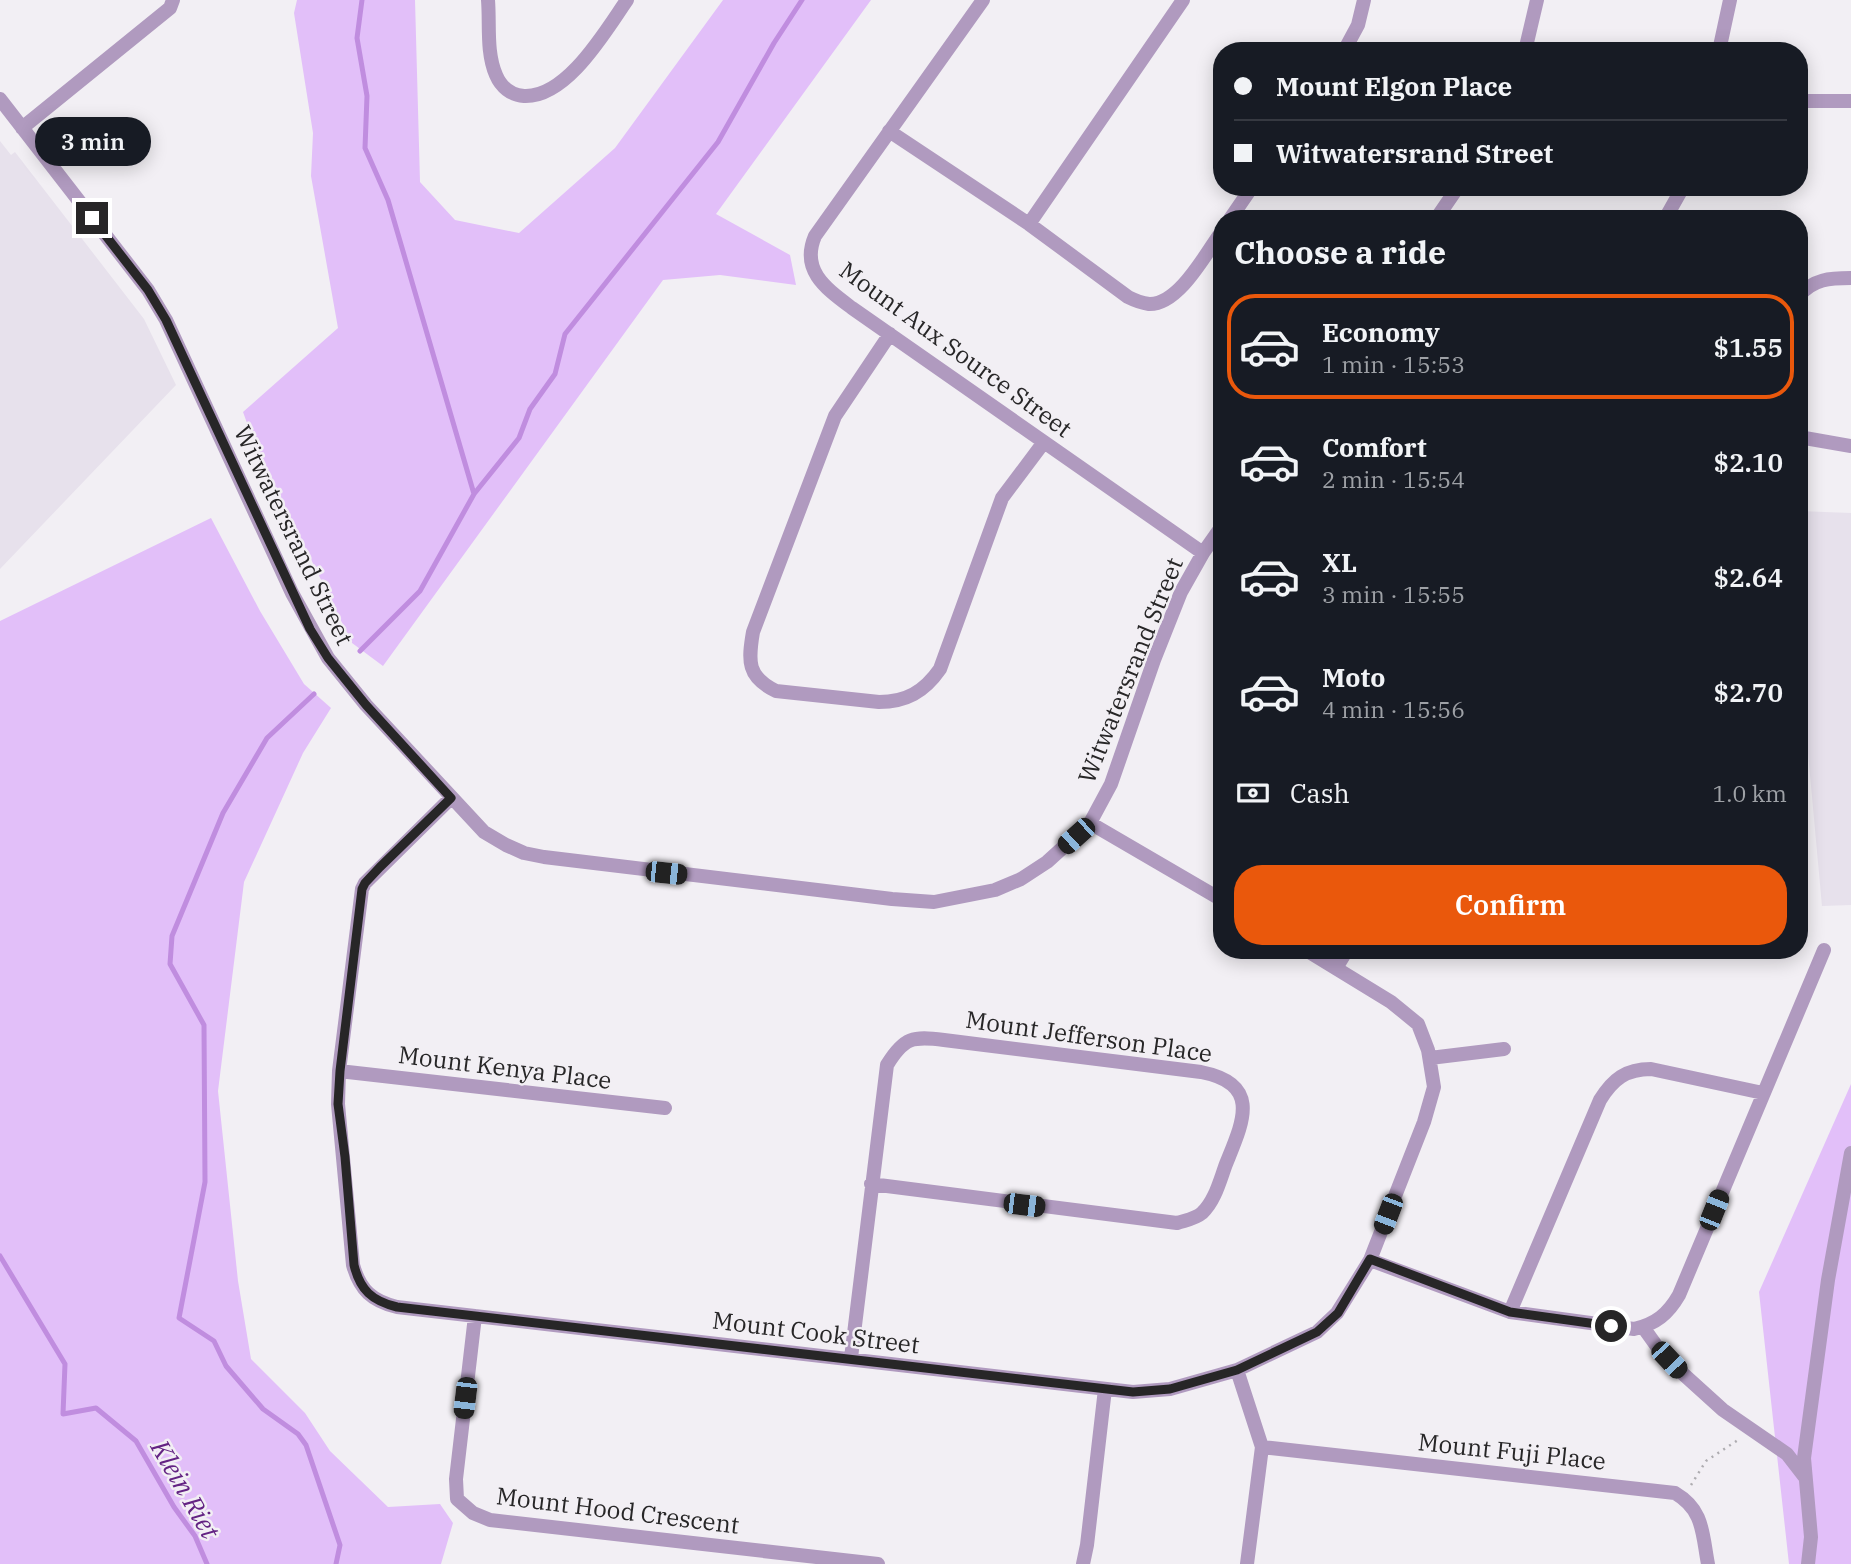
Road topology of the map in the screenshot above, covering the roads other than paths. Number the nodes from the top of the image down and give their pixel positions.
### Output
1 (173, 0) edge
2 (488, 0) edge
3 (627, 0) edge
4 (983, 0) edge
5 (1184, 0) edge
6 (1364, 0) edge
7 (1537, 0) edge
8 (1730, 0) edge
9 (1349, 42) edge
10 (1527, 42) edge
11 (1721, 42) edge
12 (0, 99) edge
13 (1808, 101) edge
14 (1851, 101) edge
15 (22, 128) junction
16 (889, 131) junction
17 (1029, 225) junction
18 (1213, 243) edge
19 (1851, 278) edge
20 (1808, 287) edge
21 (890, 334) junction
22 (1808, 439) edge
23 (1044, 442) junction
24 (1851, 446) edge
25 (1213, 538) edge
26 (1203, 552) junction
27 (451, 798) junction
28 (1090, 823) junction
29 (1213, 895) edge
30 (1824, 950) dead end
31 (1321, 959) edge
32 (1342, 959) edge
33 (1336, 968) junction
34 (1504, 1049) dead end
35 (1430, 1058) junction
36 (340, 1071) junction
37 (1763, 1093) junction
38 (665, 1108) dead end
39 (1851, 1153) edge
40 (871, 1184) junction
41 (1370, 1259) junction
42 (1510, 1312) junction
43 (475, 1316) junction
44 (1643, 1327) junction
45 (852, 1358) junction
46 (1237, 1370) junction
47 (1105, 1389) junction
48 (1262, 1447) junction
49 (1804, 1476) junction
50 (878, 1564) edge
51 (1083, 1564) edge
52 (1247, 1564) edge
53 (1708, 1564) edge
54 (1808, 1564) edge

1 - 15 street
2 - 3 street
4 - 16 street, Mount Aux Source Street
5 - 17 street
6 - 9 street
7 - 10 street
8 - 11 street
12 - 15 street, Witwatersrand Street
13 - 14 street
15 - 27 street, Witwatersrand Street
16 - 17 street
16 - 21 street, Mount Aux Source Street
17 - 18 street
19 - 20 street
21 - 23 street, Mount Aux Source Street
21 - 23 street
22 - 24 street
23 - 26 street, Mount Aux Source Street
25 - 26 street, Witwatersrand Street
26 - 28 street, Witwatersrand Street
27 - 28 street, Witwatersrand Street
27 - 36 street, Mount Cook Street
28 - 29 street
30 - 37 street
31 - 33 street, Mount Cook Street
32 - 33 street
33 - 35 street, Mount Cook Street
34 - 35 street
35 - 41 street, Mount Cook Street
36 - 38 street, Mount Kenya Place
36 - 43 street, Mount Cook Street
37 - 42 street
37 - 44 street
39 - 49 street
40 - 40 street, Mount Jefferson Place
40 - 45 street, Mount Jefferson Place
41 - 42 street
41 - 46 street, Mount Cook Street
42 - 44 street
43 - 45 street, Mount Cook Street
43 - 50 street, Mount Hood Crescent
44 - 49 street
45 - 47 street, Mount Cook Street
46 - 47 street, Mount Cook Street
46 - 48 street
47 - 51 street
48 - 52 street
48 - 53 street, Mount Fuji Place
49 - 54 street

